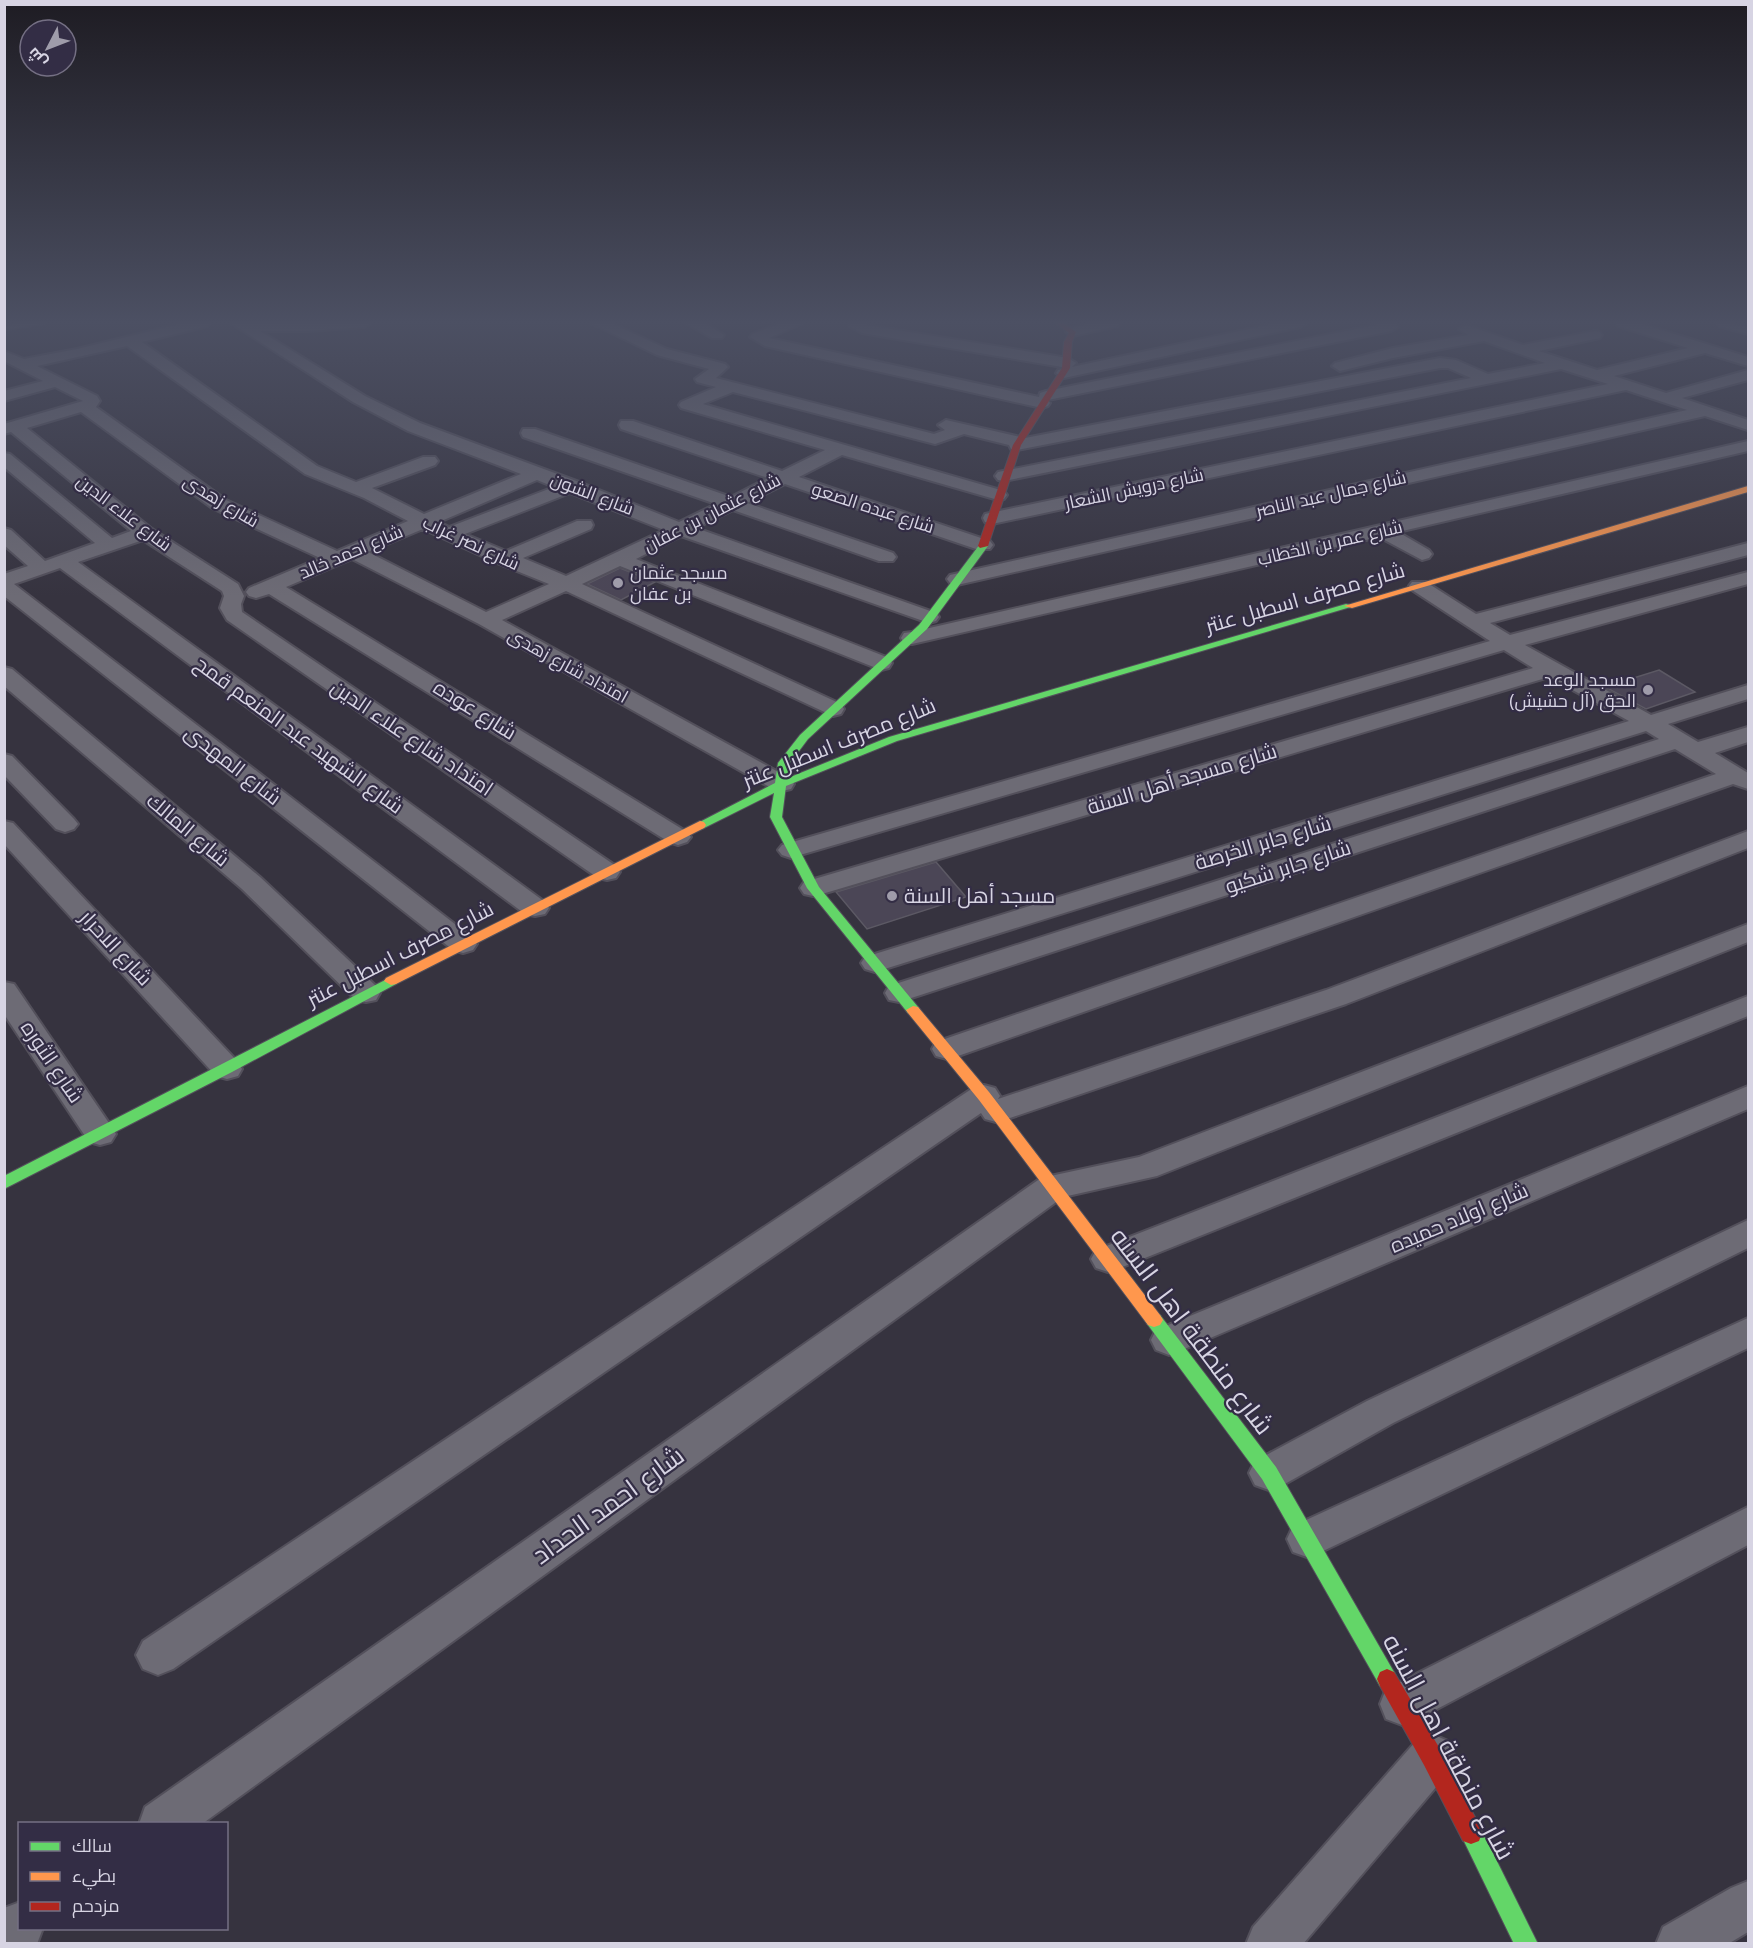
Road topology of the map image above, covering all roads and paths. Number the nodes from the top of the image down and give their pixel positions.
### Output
1 (58, 414) edge
2 (94, 414) edge
3 (231, 414) edge
4 (387, 414) edge
5 (717, 414) edge
6 (840, 414) edge
7 (1037, 414) edge
8 (1175, 414) edge
9 (1317, 414) edge
10 (1490, 414) edge
11 (1693, 414) edge
12 (1716, 414) edge
13 (1738, 414) edge
14 (1012, 415) dead end
15 (646, 416) dead end
16 (1726, 417) junction
17 (929, 420) dead end
18 (1054, 420) dead end
19 (1033, 422) junction
20 (627, 425) dead end
21 (1749, 425) edge
22 (9, 428) edge
23 (962, 429) junction
24 (529, 433) dead end
25 (703, 433) dead end
26 (1018, 444) junction
27 (1749, 446) edge
28 (750, 449) dead end
29 (839, 450) junction
30 (4, 458) edge
31 (728, 459) junction
32 (429, 461) dead end
33 (539, 473) junction
34 (1004, 476) junction
35 (783, 478) junction
36 (467, 485) dead end
37 (573, 486) junction
38 (356, 488) junction
39 (1749, 489) edge
40 (998, 495) junction
41 (731, 503) junction
42 (402, 509) junction
43 (992, 518) junction
44 (425, 521) junction
45 (584, 525) dead end
46 (680, 529) junction
47 (1383, 531) junction
48 (145, 533) junction
49 (4, 534) edge
50 (448, 534) junction
51 (109, 545) junction
52 (983, 545) junction
53 (1749, 549) edge
54 (344, 554) junction
55 (1422, 554) dead end
56 (886, 557) dead end
57 (504, 559) junction
58 (620, 559) junction
59 (1159, 559) dead end
60 (52, 564) junction
61 (1183, 576) junction
62 (1749, 578) edge
63 (957, 579) junction
64 (4, 584) edge
65 (567, 584) junction
66 (270, 586) junction
67 (1419, 586) junction
68 (232, 600) junction
69 (929, 617) junction
70 (486, 620) junction
71 (1472, 621) junction
72 (912, 638) junction
73 (1506, 643) junction
74 (881, 663) junction
75 (1552, 669) junction
76 (11, 686) edge
77 (1749, 692) edge
78 (833, 709) junction
79 (1651, 724) junction
80 (1749, 734) edge
81 (1687, 746) junction
82 (4, 761) edge
83 (1742, 779) edge
84 (782, 784) junction
85 (65, 824) dead end
86 (4, 828) edge
87 (678, 837) junction
88 (1749, 839) edge
89 (791, 850) junction
90 (608, 872) junction
91 (813, 888) junction
92 (536, 908) junction
93 (1749, 932) edge
94 (463, 944) junction
95 (875, 963) junction
96 (4, 991) edge
97 (366, 993) junction
98 (899, 993) junction
99 (1749, 1005) edge
100 (947, 1049) junction
101 (227, 1069) junction
102 (1749, 1096) edge
103 (990, 1103) junction
104 (100, 1134) junction
105 (4, 1183) edge
106 (1053, 1187) junction
107 (1749, 1233) edge
108 (1108, 1259) junction
109 (1749, 1332) edge
110 (1169, 1340) junction
111 (1269, 1473) junction
112 (1749, 1525) edge
113 (1307, 1539) junction
114 (158, 1656) dead end
115 (1402, 1704) junction
116 (1432, 1757) junction
117 (165, 1822) edge
118 (1749, 1905) edge
119 (18, 1927) edge
120 (4, 1936) edge
121 (1270, 1944) edge
122 (1527, 1944) edge
123 (1680, 1944) edge

1 - 22 street
2 - 54 street, شارع زهدى
3 - 38 street, شارع نصر غراب
4 - 33 street, شارع الشون
5 - 29 street
6 - 23 street
7 - 19 street, شارع منطقة اهل السنه
8 - 26 street
9 - 34 street
10 - 43 street, شارع درويش الشعار
11 - 63 street, شارع جمال عبد الناصر
12 - 16 street
13 - 16 street
14 - 19 street
15 - 25 street
16 - 21 street
17 - 23 street
18 - 19 street
19 - 26 street, شارع منطقة اهل السنه
20 - 31 street, شارع عبده الصعو
22 - 48 street, شارع علاء الدين
23 - 26 street
24 - 41 street
26 - 34 street, شارع منطقة اهل السنه
27 - 47 street, شارع عمر بن الخطاب
28 - 31 street
29 - 35 street, شارع عثمان بن عفان
29 - 40 street
30 - 51 street
31 - 35 street, شارع عبده الصعو
32 - 38 street
33 - 37 street, شارع الشون
33 - 44 street, شارع احمد خالد
34 - 40 street, شارع منطقة اهل السنه
35 - 41 street, شارع عثمان بن عفان
35 - 52 street, شارع عبده الصعو
36 - 42 street
37 - 46 street, شارع الشون
37 - 50 street
38 - 42 street, شارع نصر غراب
39 - 67 street, شارع مصرف اسطبل عنتر
40 - 43 street, شارع منطقة اهل السنه
41 - 46 street, شارع عثمان بن عفان
41 - 56 street
42 - 44 street, شارع نصر غراب
43 - 52 street, شارع منطقة اهل السنه
44 - 50 street, شارع نصر غراب
44 - 54 street, شارع احمد خالد
45 - 57 street
46 - 58 street, شارع عثمان بن عفان
46 - 69 street, شارع الشون
47 - 55 street
47 - 61 street, شارع عمر بن الخطاب
48 - 51 street, شارع المهدى
48 - 68 street, شارع علاء الدين
49 - 60 street, شارع الشهيد عبد المنعم قمح
50 - 57 street, شارع نصر غراب
51 - 60 street, شارع المهدى
52 - 63 street, شارع منطقة اهل السنه
53 - 71 street
54 - 66 street, شارع احمد خالد
54 - 70 street, امتداد شارع زهدى
57 - 65 street, شارع نصر غراب
58 - 65 street, شارع عثمان بن عفان
58 - 74 street
59 - 61 street
60 - 64 street, شارع المهدى
60 - 92 street, شارع الشهيد عبد المنعم قمح
61 - 72 street, شارع عمر بن الخطاب
62 - 73 street
63 - 69 street, شارع منطقة اهل السنه
64 - 94 street, شارع المهدى
65 - 70 street, شارع عثمان بن عفان
65 - 78 street, شارع نصر غراب
66 - 68 street, شارع احمد خالد
66 - 87 street, شارع عوده
67 - 71 street
67 - 84 street, شارع مصرف اسطبل عنتر
68 - 90 street, امتداد شارع علاء الدين
69 - 72 street, شارع منطقة اهل السنه
70 - 84 street, امتداد شارع زهدى
71 - 73 street
72 - 74 street, شارع منطقة اهل السنه
73 - 75 street
73 - 89 street
74 - 78 street, شارع منطقة اهل السنه
75 - 79 street
75 - 91 street, شارع مسجد أهل السنة
76 - 97 street, شارع المالك
77 - 79 street, شارع جابر الخرصة
78 - 84 street, شارع منطقة اهل السنه
79 - 81 street
79 - 95 street, شارع جابر الخرصة
80 - 81 street, شارع جابر شكيو
81 - 83 street
81 - 98 street, شارع جابر شكيو
82 - 85 street
83 - 100 street
84 - 87 street, شارع مصرف اسطبل عنتر
84 - 89 street, شارع منطقة اهل السنه
86 - 101 street, شارع الاحرار
87 - 90 street, شارع مصرف اسطبل عنتر
88 - 103 street
89 - 91 street, شارع منطقة اهل السنه
90 - 92 street, شارع مصرف اسطبل عنتر
91 - 95 street, شارع منطقة اهل السنه
92 - 94 street, شارع مصرف اسطبل عنتر
93 - 106 street
94 - 97 street, شارع مصرف اسطبل عنتر
95 - 98 street, شارع منطقة اهل السنه
96 - 104 street, شارع الثوره
97 - 101 street, شارع مصرف اسطبل عنتر
98 - 100 street, شارع منطقة اهل السنه
99 - 108 street
100 - 103 street, شارع منطقة اهل السنه
101 - 104 street, شارع مصرف اسطبل عنتر
102 - 110 street, شارع اولاد حميده
103 - 106 street, شارع منطقة اهل السنه
103 - 114 street
104 - 105 street, شارع مصرف اسطبل عنتر
106 - 108 street, شارع منطقة اهل السنه
106 - 117 street, شارع احمد الحداد
107 - 111 street
108 - 110 street, شارع منطقة اهل السنه
109 - 113 street
110 - 111 street, شارع منطقة اهل السنه
111 - 113 street, شارع منطقة اهل السنه
112 - 115 street
113 - 115 street, شارع منطقة اهل السنه
115 - 116 street, شارع منطقة اهل السنه
116 - 121 street
116 - 122 street, شارع منطقة اهل السنه
118 - 123 street
119 - 120 street

